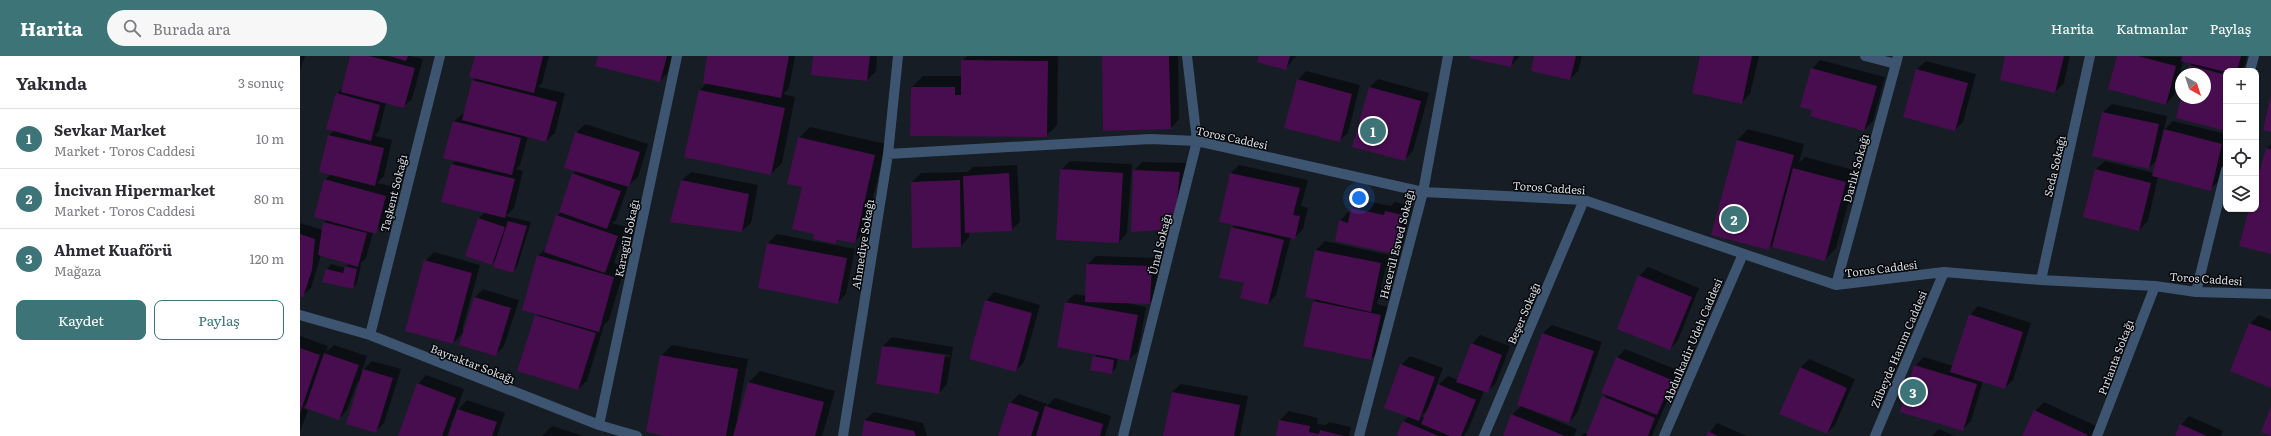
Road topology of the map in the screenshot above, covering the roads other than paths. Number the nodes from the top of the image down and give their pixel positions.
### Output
1 (440, 56) edge
2 (677, 56) edge
3 (898, 56) edge
4 (1187, 56) edge
5 (1448, 56) edge
6 (1865, 56) edge
7 (2090, 56) edge
8 (2254, 56) edge
9 (1897, 60) edge
10 (2251, 68) edge
11 (1197, 141) junction
12 (888, 154) junction
13 (2225, 176) edge
14 (1422, 192) junction
15 (1584, 200) junction
16 (1743, 254) junction
17 (1944, 272) junction
18 (2040, 280) junction
19 (1836, 285) junction
20 (2155, 286) junction
21 (2196, 292) junction
22 (2271, 294) edge
23 (300, 315) edge
24 (370, 335) junction
25 (599, 425) junction
26 (637, 436) edge
27 (843, 436) edge
28 (1123, 436) edge
29 (1359, 436) edge
30 (1484, 436) edge
31 (1664, 436) edge
32 (1875, 436) edge
33 (2097, 436) edge

1 - 24 street, Taşkent Sokağı
2 - 25 street, Karagül Sokağı
3 - 12 street, Ahmediye Sokağı
4 - 11 street, Ünal Sokağı
5 - 14 street, Hacerül Esved Sokağı
6 - 9 street
7 - 18 street, Seda Sokağı
8 - 10 street
9 - 19 street, Darlık Sokağı
11 - 12 street, Toros Caddesi
11 - 14 street, Toros Caddesi
11 - 28 street, Ünal Sokağı
12 - 27 street, Ahmediye Sokağı
13 - 21 street
14 - 15 street, Toros Caddesi
14 - 29 street, Hacerül Esved Sokağı
15 - 16 street, Toros Caddesi
15 - 30 street, Beşer Sokağı
16 - 19 street, Toros Caddesi
16 - 31 street, Abdulkadir Udeh Caddesi
17 - 18 street, Toros Caddesi
17 - 19 street, Toros Caddesi
17 - 32 street, Zübeyde Hanım Caddesi
18 - 20 street, Toros Caddesi
20 - 21 street, Toros Caddesi
20 - 33 street, Pırlanta Sokağı
21 - 22 street, Toros Caddesi
23 - 24 street, Bayraktar Sokağı
24 - 25 street, Bayraktar Sokağı
25 - 26 street, Bayraktar Sokağı

